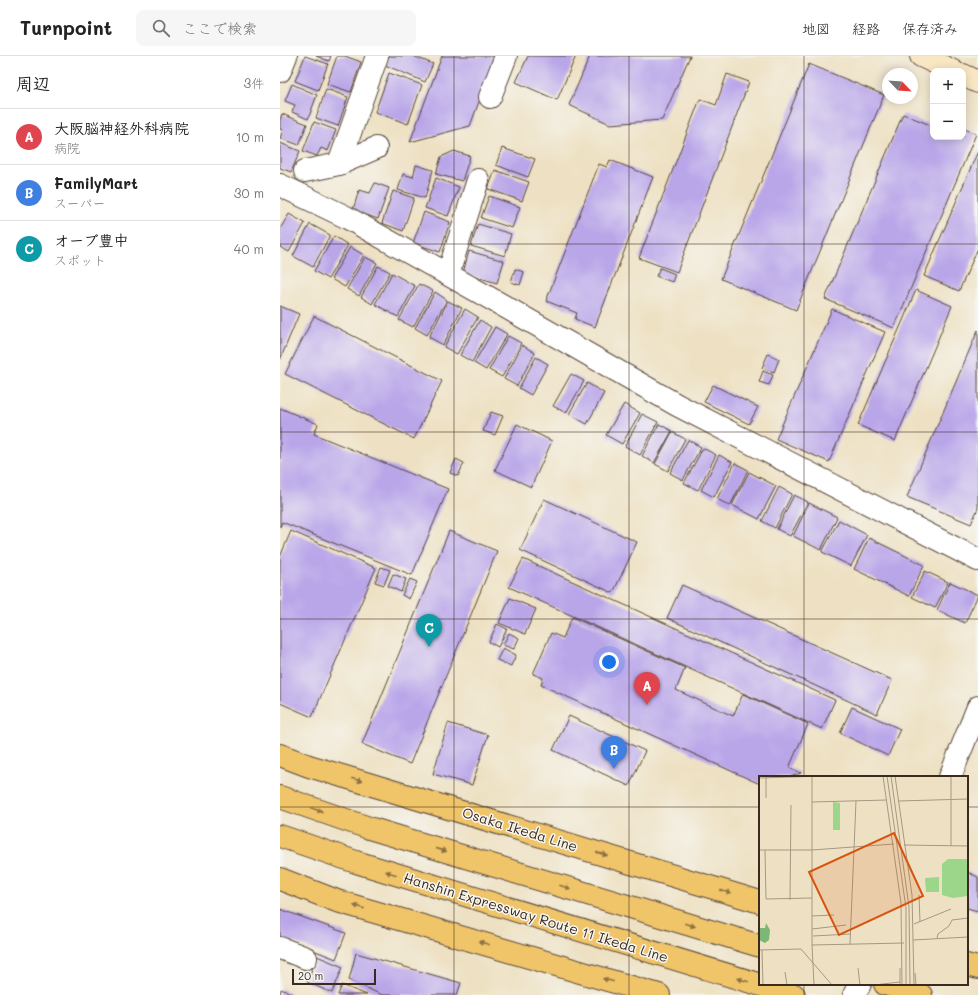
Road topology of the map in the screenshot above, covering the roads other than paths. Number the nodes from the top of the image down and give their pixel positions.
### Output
1 (286, 56) edge
2 (377, 56) edge
3 (506, 56) edge
4 (921, 56) edge
5 (947, 68) edge
6 (280, 71) edge
7 (966, 77) edge
8 (978, 82) edge
9 (490, 97) dead end
10 (376, 148) dead end
11 (339, 164) junction
12 (305, 171) dead end
13 (478, 180) dead end
14 (280, 185) edge
15 (448, 274) junction
16 (978, 560) edge
17 (978, 707) edge
18 (280, 755) edge
19 (950, 776) edge
20 (280, 797) edge
21 (280, 836) edge
22 (280, 879) edge
23 (759, 902) edge
24 (759, 946) edge
25 (280, 948) edge
26 (306, 958) dead end
27 (968, 965) edge
28 (978, 968) edge
29 (759, 984) edge
30 (761, 985) edge
31 (859, 985) edge
32 (888, 985) edge
33 (659, 995) edge
34 (794, 995) edge
35 (854, 995) edge
36 (921, 995) edge

1 - 6 street
2 - 11 street
3 - 9 street
4 - 5 street
7 - 8 street
10 - 11 street
11 - 12 street
13 - 15 street
14 - 15 street
15 - 16 street
17 - 19 street
18 -> 23 main road, Osaka Ikeda Line
20 -> 24 main road
29 -> 21 main road, Hanshin Expressway Route 11 Ikeda Line
33 -> 22 main road
25 - 26 street
27 - 28 main road
34 -> 30 main road, Hanshin Expressway Route 11 Ikeda Line
31 - 35 street
32 - 36 main road

